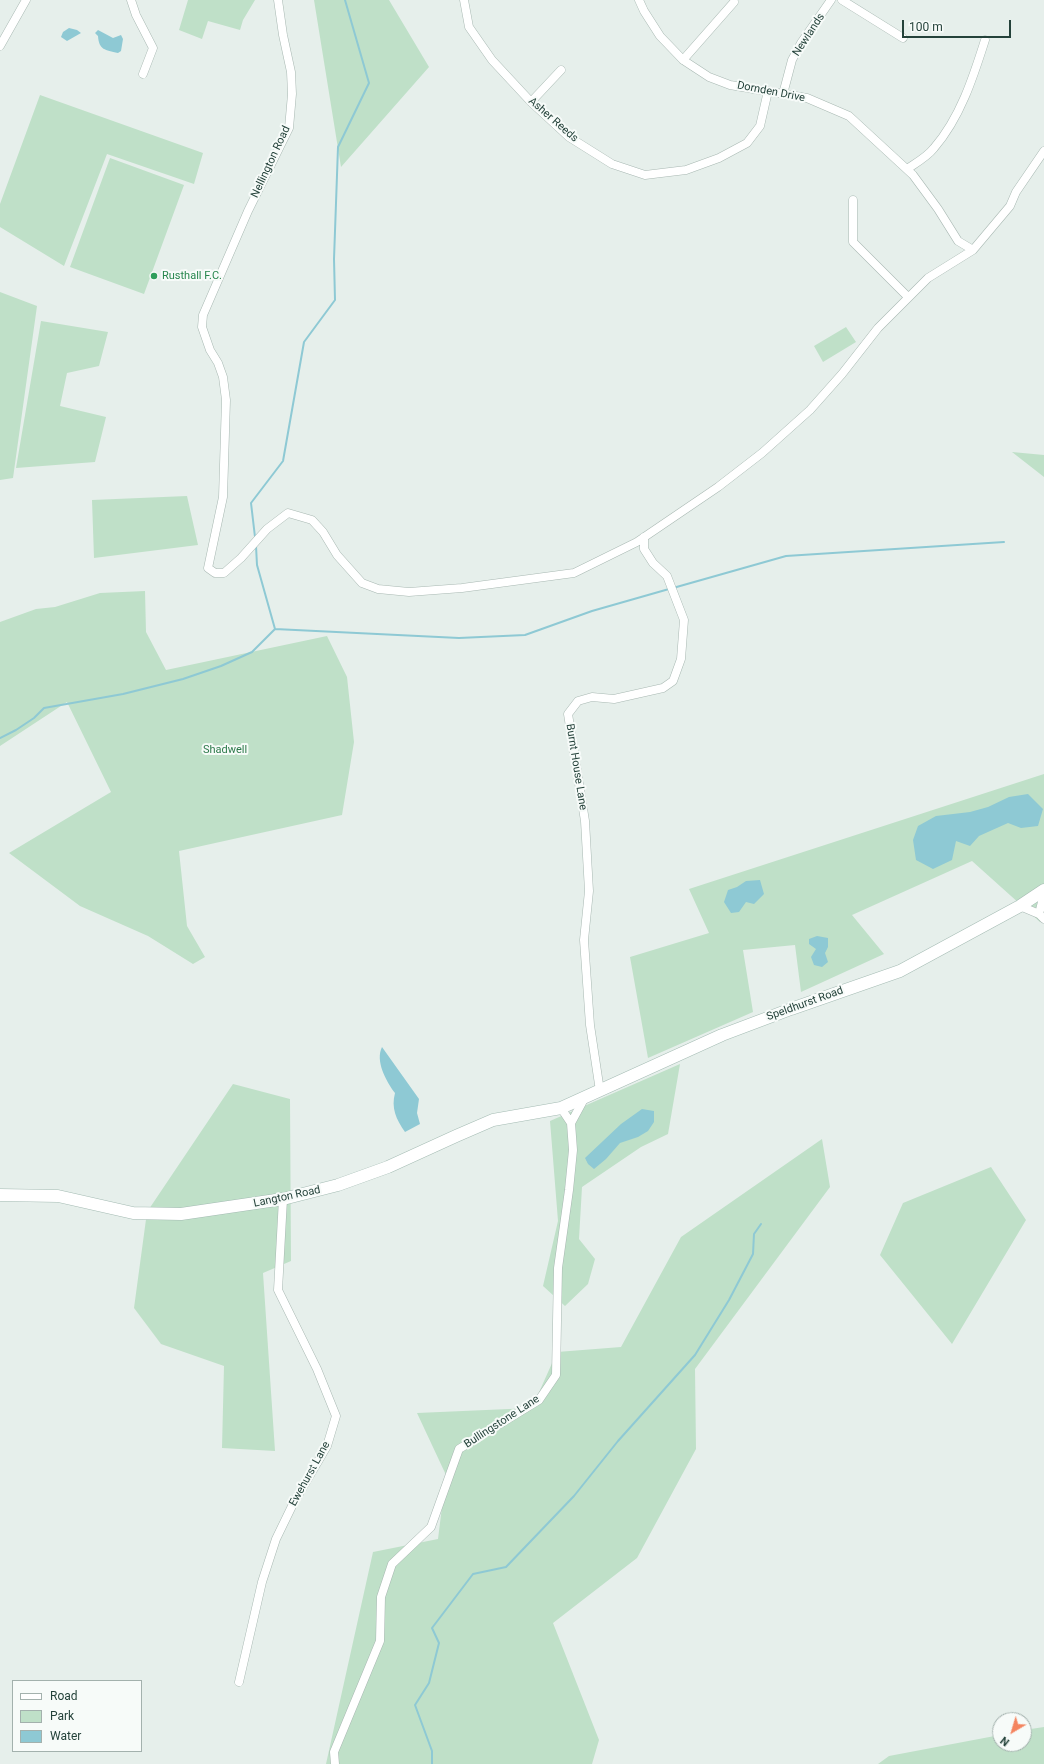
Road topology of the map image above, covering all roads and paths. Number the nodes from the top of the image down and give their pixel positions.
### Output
1 (26, 0) edge
2 (131, 0) edge
3 (278, 0) edge
4 (464, 0) edge
5 (639, 0) edge
6 (831, 0) edge
7 (842, 0) edge
8 (734, 2) dead end
9 (903, 38) dead end
10 (985, 40) dead end
11 (0, 46) edge
12 (683, 60) junction
13 (561, 70) dead end
14 (143, 74) dead end
15 (768, 91) junction
16 (783, 94) junction
17 (531, 102) junction
18 (1044, 151) edge
19 (907, 169) junction
20 (853, 200) dead end
21 (973, 250) junction
22 (908, 297) junction
23 (644, 537) junction
24 (1044, 890) edge
25 (1044, 894) edge
26 (1020, 906) junction
27 (1042, 917) edge
28 (600, 1091) junction
29 (584, 1099) junction
30 (561, 1108) junction
31 (571, 1123) junction
32 (0, 1195) edge
33 (283, 1199) junction
34 (239, 1682) dead end
35 (335, 1764) edge

1 - 11 street
2 - 14 street
3 - 23 street, Nellington Road
4 - 17 street, Asher Reeds
5 - 12 street, Dornden Drive
6 - 16 street, Newlands
7 - 9 street
8 - 12 street
10 - 19 street
12 - 15 street, Dornden Drive
13 - 17 street
15 - 16 street, Dornden Drive
15 - 17 street, Asher Reeds
16 - 19 street, Dornden Drive
18 - 21 street
19 - 21 street, Dornden Drive
20 - 22 street
21 - 22 street
22 - 23 street
23 - 28 street, Burnt House Lane
24 - 26 street, Speldhurst Road
25 - 27 street
26 - 27 street
26 - 28 street, Speldhurst Road
28 - 29 street, Speldhurst Road
29 - 30 street, Speldhurst Road
29 - 31 street
30 - 31 street, Bullingstone Lane
30 - 33 street, Langton Road
31 - 35 street, Bullingstone Lane
32 - 33 street, Langton Road
33 - 34 street, Ewehurst Lane

